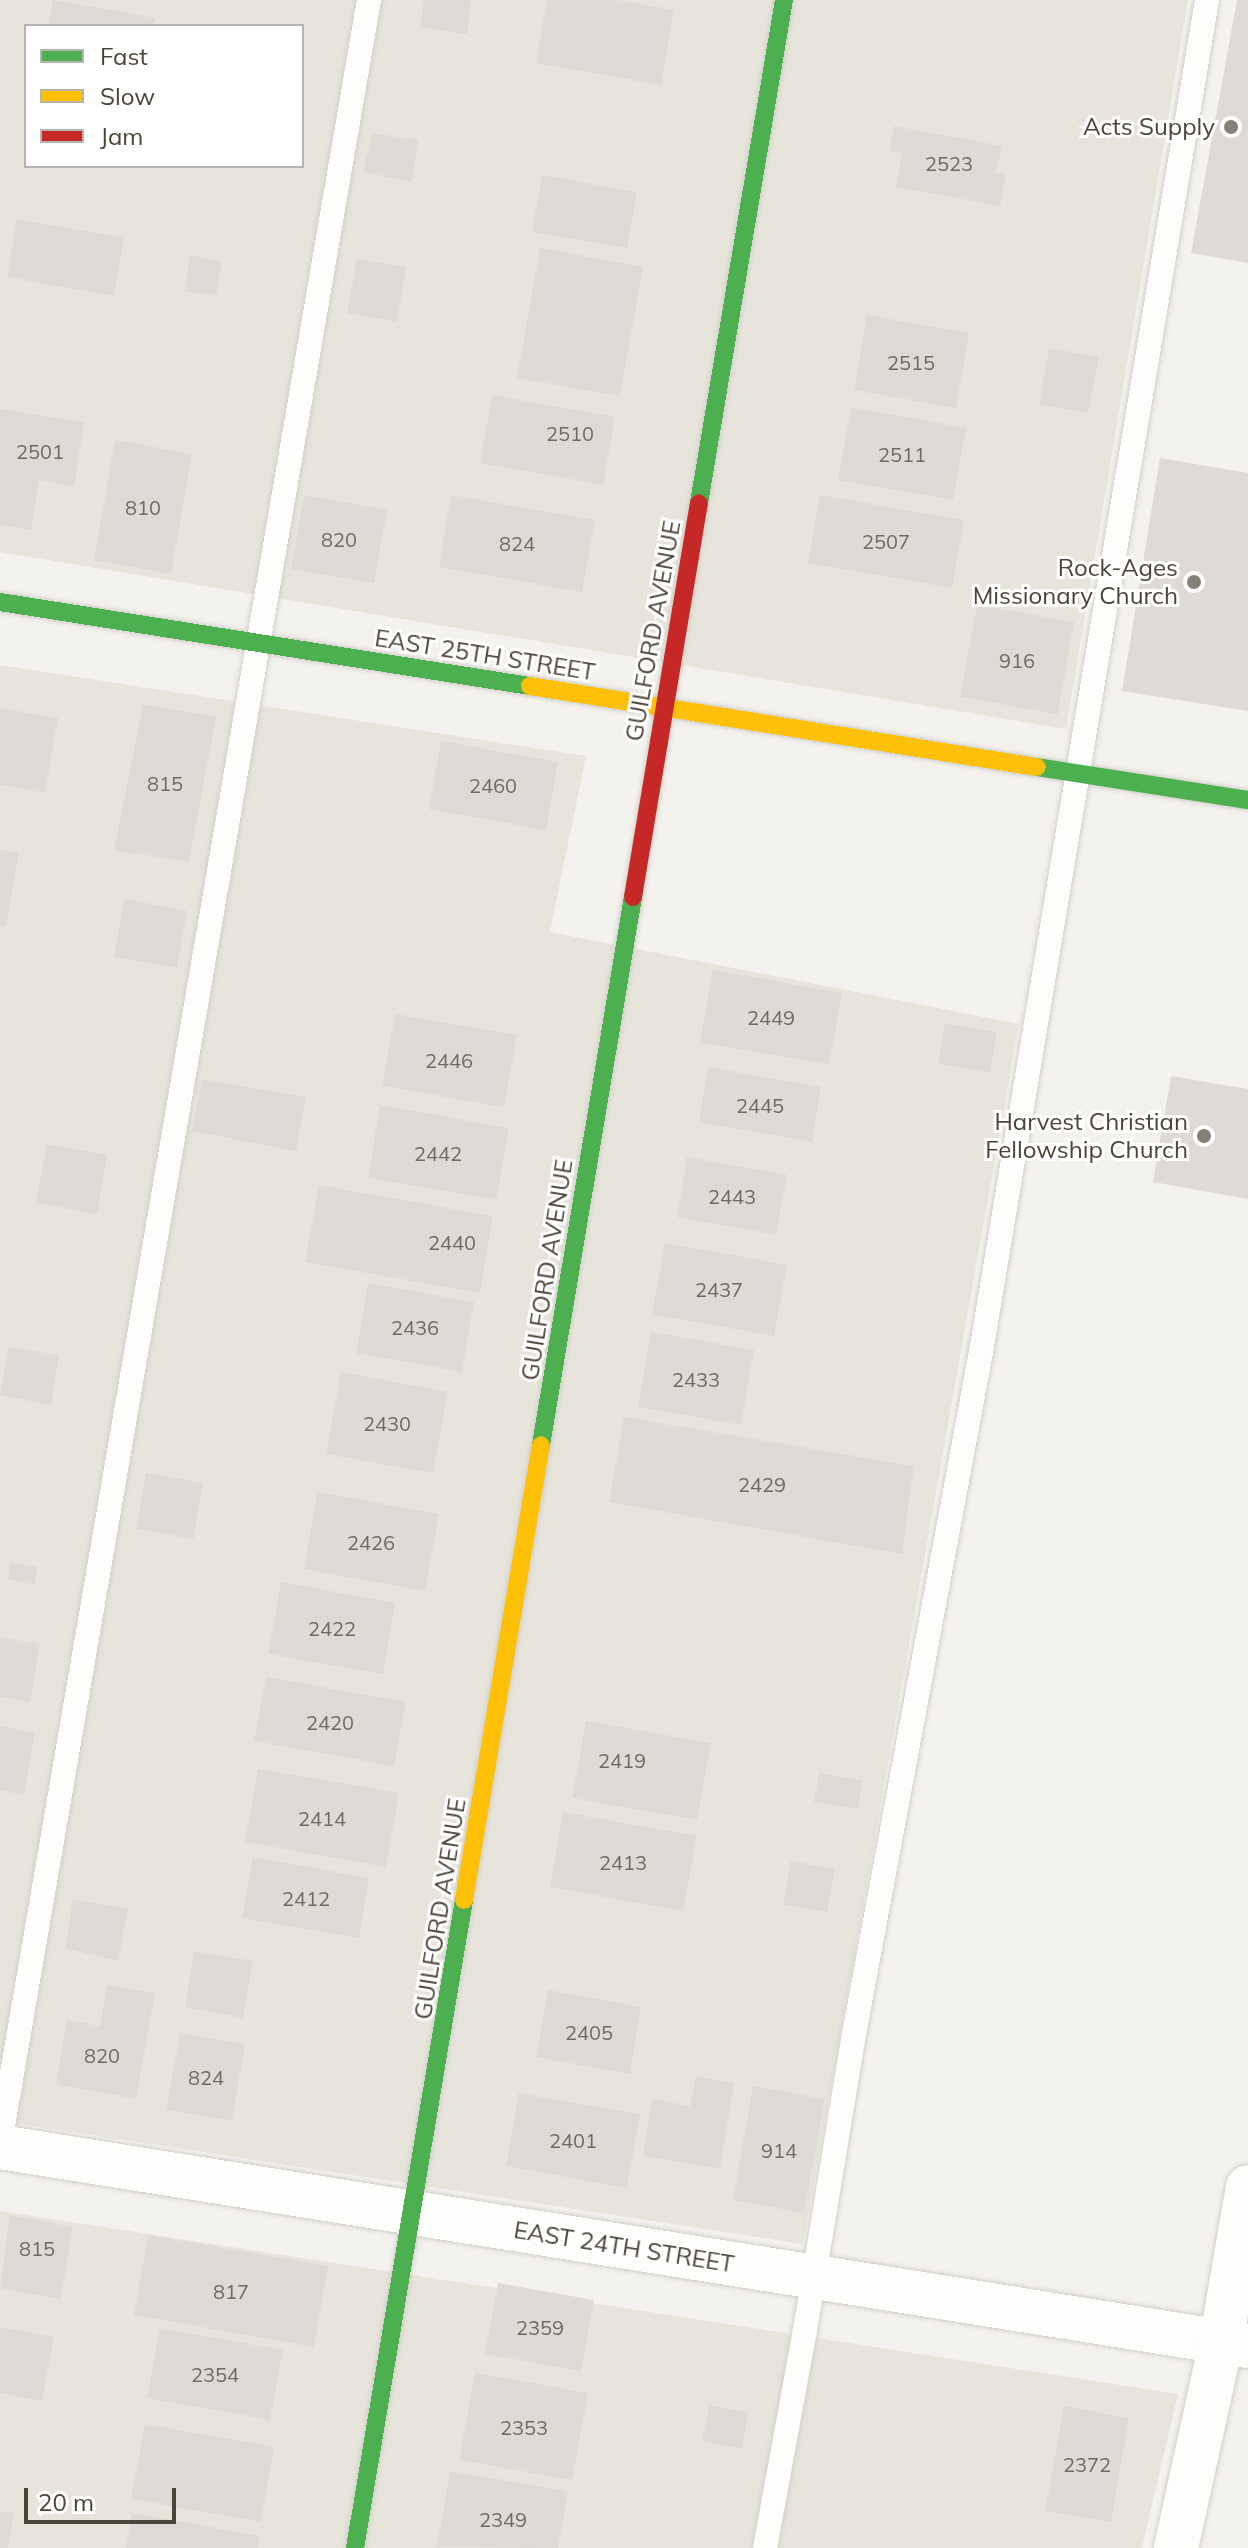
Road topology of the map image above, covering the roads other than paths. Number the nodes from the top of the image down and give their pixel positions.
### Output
1 (369, 0) edge
2 (784, 0) edge
3 (1207, 0) edge
4 (0, 602) edge
5 (259, 643) junction
6 (665, 708) junction
7 (1079, 774) junction
8 (1248, 800) edge
9 (0, 2145) edge
10 (1248, 2187) edge
11 (413, 2213) junction
12 (814, 2277) junction
13 (1234, 2345) edge
14 (355, 2548) edge
15 (765, 2548) edge
16 (1176, 2548) edge

1 - 5 lane
2 - 6 street, GUILFORD AVENUE
3 - 7 lane
4 - 5 street, EAST 25TH STREET
5 - 6 street, EAST 25TH STREET
5 - 9 lane
6 - 7 street, EAST 25TH STREET
6 - 11 street, GUILFORD AVENUE
7 - 8 street, EAST 25TH STREET
7 - 12 lane
9 - 11 street, EAST 24TH STREET
10 - 13 street
11 - 12 street, EAST 24TH STREET
11 - 14 street, GUILFORD AVENUE
12 - 13 street, EAST 24TH STREET
12 - 15 lane
13 - 16 street

